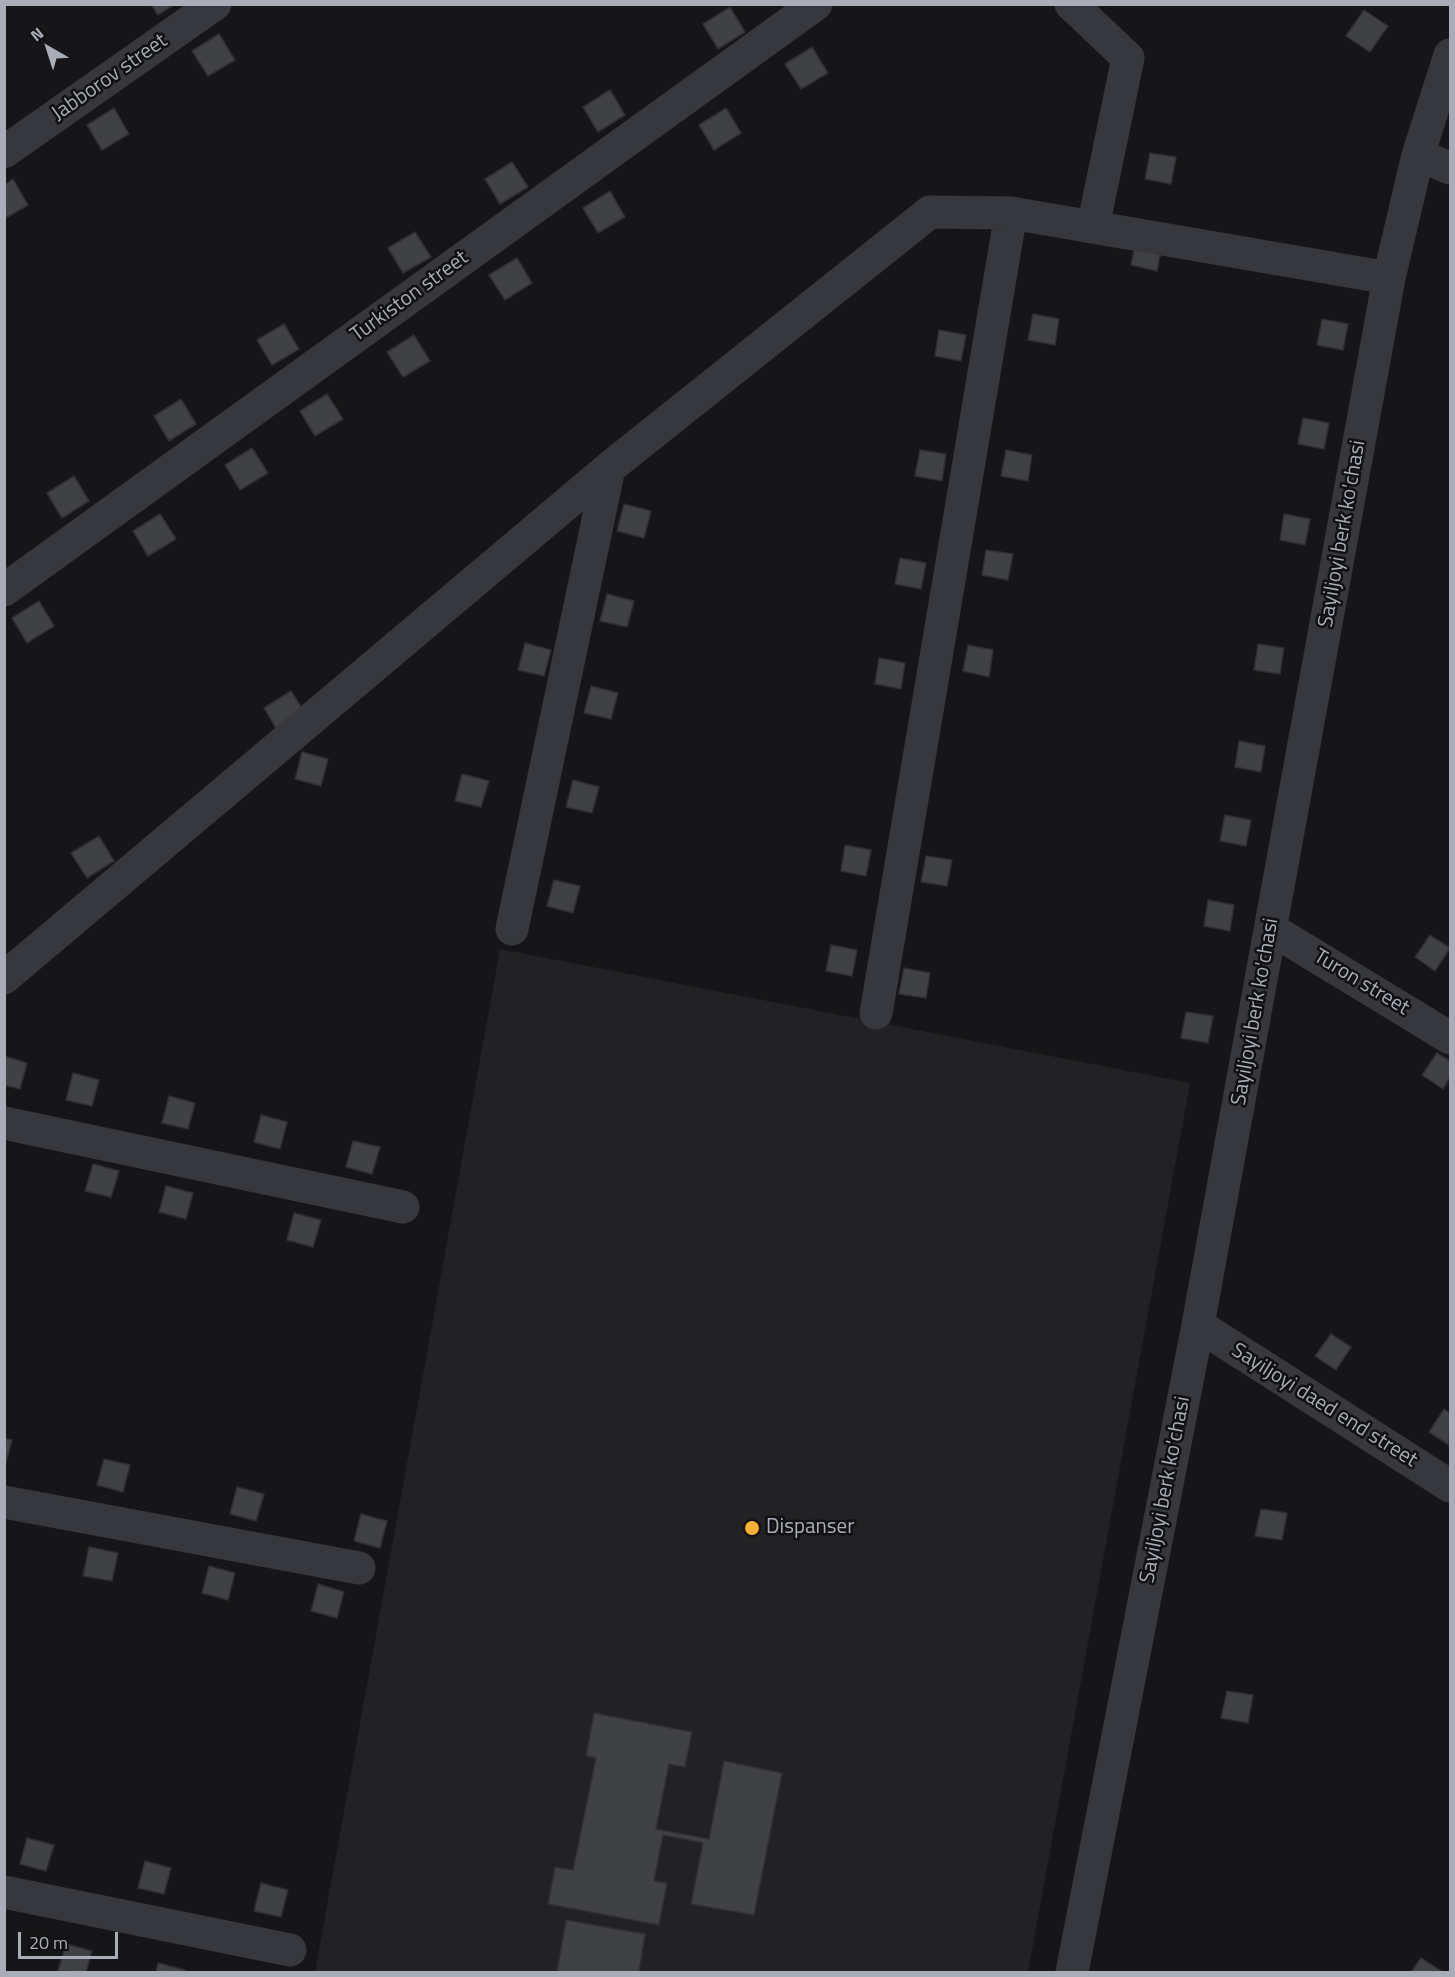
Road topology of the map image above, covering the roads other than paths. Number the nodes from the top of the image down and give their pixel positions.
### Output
1 (215, 4) edge
2 (816, 4) edge
3 (1071, 4) edge
4 (1450, 55) edge
5 (4, 152) edge
6 (1418, 155) junction
7 (1450, 168) edge
8 (1011, 213) junction
9 (1093, 227) junction
10 (1389, 278) junction
11 (609, 468) junction
12 (4, 590) edge
13 (512, 929) dead end
14 (1271, 929) junction
15 (4, 978) edge
16 (876, 1013) dead end
17 (1450, 1038) edge
18 (4, 1123) edge
19 (403, 1207) dead end
20 (1198, 1325) junction
21 (1450, 1486) edge
22 (4, 1502) edge
23 (359, 1568) dead end
24 (4, 1892) edge
25 (290, 1950) dead end
26 (1072, 1972) edge

1 - 5 street, Jabborov street
2 - 12 street, Turkiston street
3 - 9 street
4 - 6 street, Sayiljoyi berk ko'chasi
6 - 7 street
6 - 10 street, Sayiljoyi berk ko'chasi
8 - 9 street
8 - 11 street
8 - 16 street
9 - 10 street
10 - 14 street, Sayiljoyi berk ko'chasi
11 - 13 street
11 - 15 street
14 - 17 street, Turon street
14 - 20 street, Sayiljoyi berk ko'chasi
18 - 19 street
20 - 21 street, Sayiljoyi daed end street
20 - 26 street, Sayiljoyi berk ko'chasi
22 - 23 street
24 - 25 street

